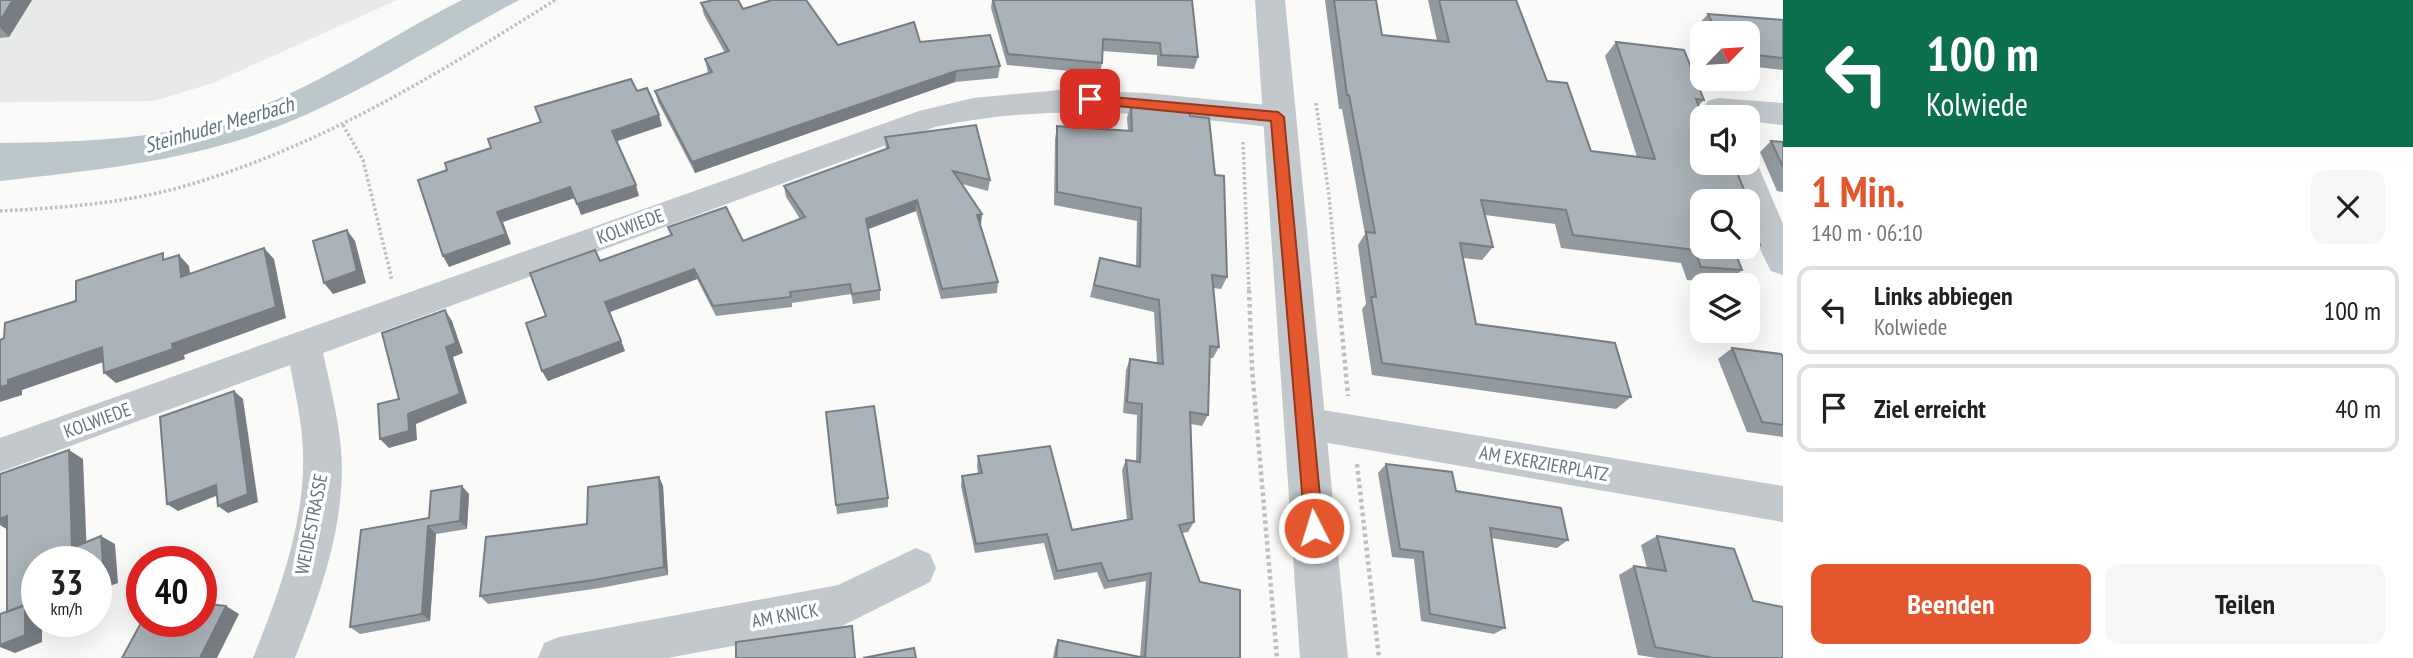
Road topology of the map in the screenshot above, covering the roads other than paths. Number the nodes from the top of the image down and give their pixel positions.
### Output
1 (1270, 0) edge
2 (1760, 112) edge
3 (1783, 114) edge
4 (1278, 117) junction
5 (1746, 175) edge
6 (1783, 262) edge
7 (304, 344) junction
8 (1305, 423) junction
9 (0, 455) edge
10 (1783, 504) edge
11 (916, 568) dead end
12 (646, 649) edge
13 (274, 658) edge
14 (559, 658) edge
15 (1324, 658) edge

1 - 4 street
2 - 3 street
4 - 7 street, KOLWIEDE
4 - 8 street
5 - 6 street
7 - 9 street, KOLWIEDE
7 - 13 street, WEIDESTRASSE
8 - 10 street, AM EXERZIERPLATZ
8 - 15 street
11 - 12 street, AM KNICK
12 - 14 street, AM KNICK

